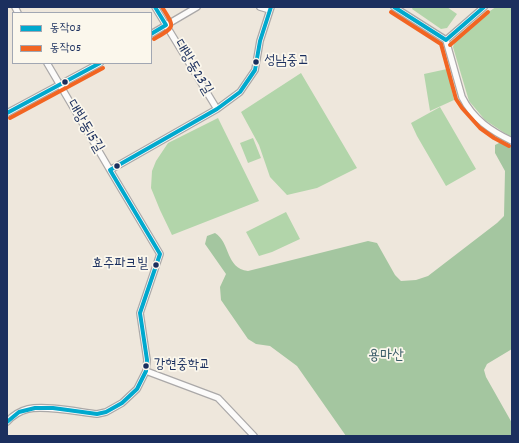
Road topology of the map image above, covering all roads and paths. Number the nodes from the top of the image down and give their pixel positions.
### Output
1 (155, 7) edge
2 (196, 7) edge
3 (260, 7) edge
4 (394, 7) edge
5 (484, 7) edge
6 (270, 9) edge
7 (166, 26) junction
8 (152, 33) edge
9 (446, 40) junction
10 (48, 64) edge
11 (98, 64) edge
12 (60, 86) junction
13 (217, 109) junction
14 (7, 113) edge
15 (512, 141) edge
16 (110, 170) junction
17 (146, 371) junction
18 (7, 422) edge
19 (254, 436) edge

1 - 7 street, 대방동23길
2 - 7 street
3 - 6 street
4 - 9 street
5 - 9 street
6 - 13 street
7 - 8 street
7 - 13 street, 대방동23길
9 - 15 street
10 - 12 street, 대방동15길
11 - 12 street
12 - 14 street
12 - 16 street, 대방동15길
13 - 16 street
16 - 17 street, 대방동15길
17 - 18 street
17 - 19 street

